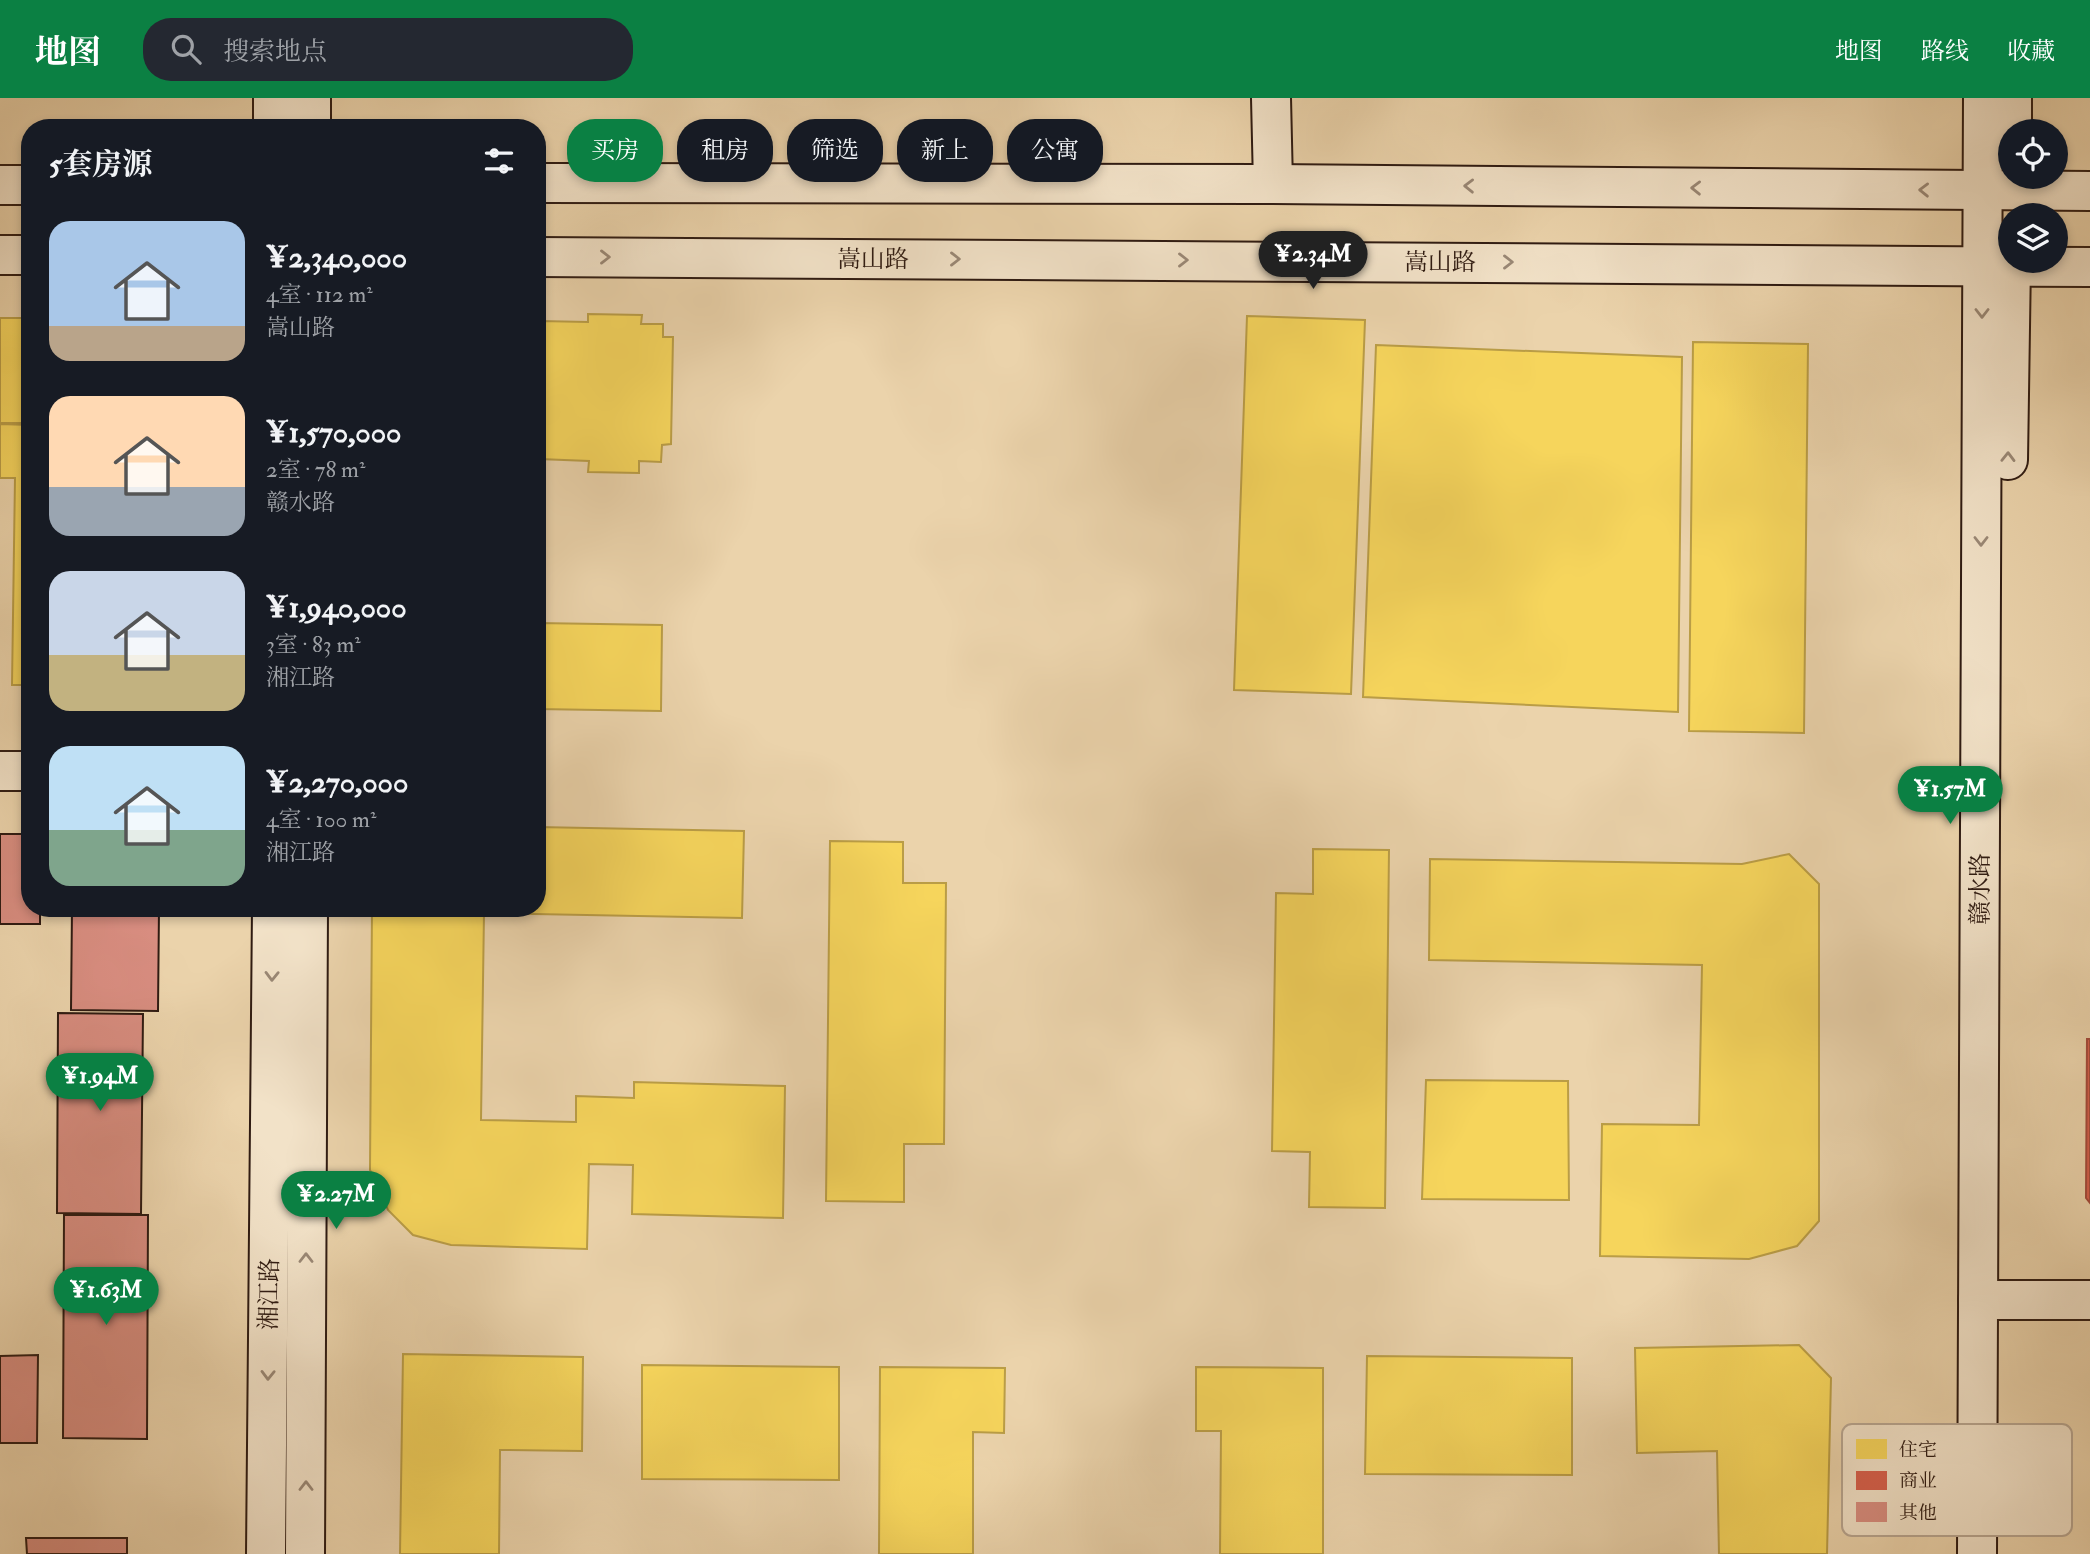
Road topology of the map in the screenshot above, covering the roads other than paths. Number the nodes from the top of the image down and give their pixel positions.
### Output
1 (273, 98) edge
2 (311, 98) edge
3 (1271, 98) edge
4 (1983, 98) edge
5 (2012, 98) edge
6 (273, 119) edge
7 (311, 119) edge
8 (2012, 119) edge
9 (546, 183) edge
10 (1273, 184) junction
11 (0, 185) edge
12 (21, 185) edge
13 (2090, 191) edge
14 (2004, 193) edge
15 (0, 255) edge
16 (21, 255) edge
17 (546, 257) edge
18 (1998, 264) edge
19 (2068, 266) edge
20 (2090, 267) edge
21 (2001, 273) edge
22 (0, 771) edge
23 (21, 771) edge
24 (272, 917) edge
25 (308, 917) edge
26 (1990, 1299) junction
27 (2090, 1300) edge
28 (1984, 1424) edge
29 (1994, 1424) edge
30 (1978, 1536) edge
31 (1998, 1536) edge
32 (266, 1554) edge
33 (305, 1554) edge
34 (1977, 1554) edge
35 (1999, 1554) edge

1 - 6 main road
2 - 7 main road
3 - 10 main road
4 - 14 main road, 赣水路
5 - 8 main road
9 - 10 main road
14 -> 10 main road
11 - 12 main road
13 - 14 main road
15 - 16 main road
17 -> 18 main road, 嵩山路
19 - 20 main road, 嵩山路
21 - 26 main road, 赣水路
22 - 23 main road
24 -> 32 main road, 湘江路
33 -> 25 main road, 湘江路
26 - 27 main road
26 - 28 main road, 赣水路
26 - 29 main road, 赣水路
30 - 34 main road, 赣水路
31 - 35 main road, 赣水路

